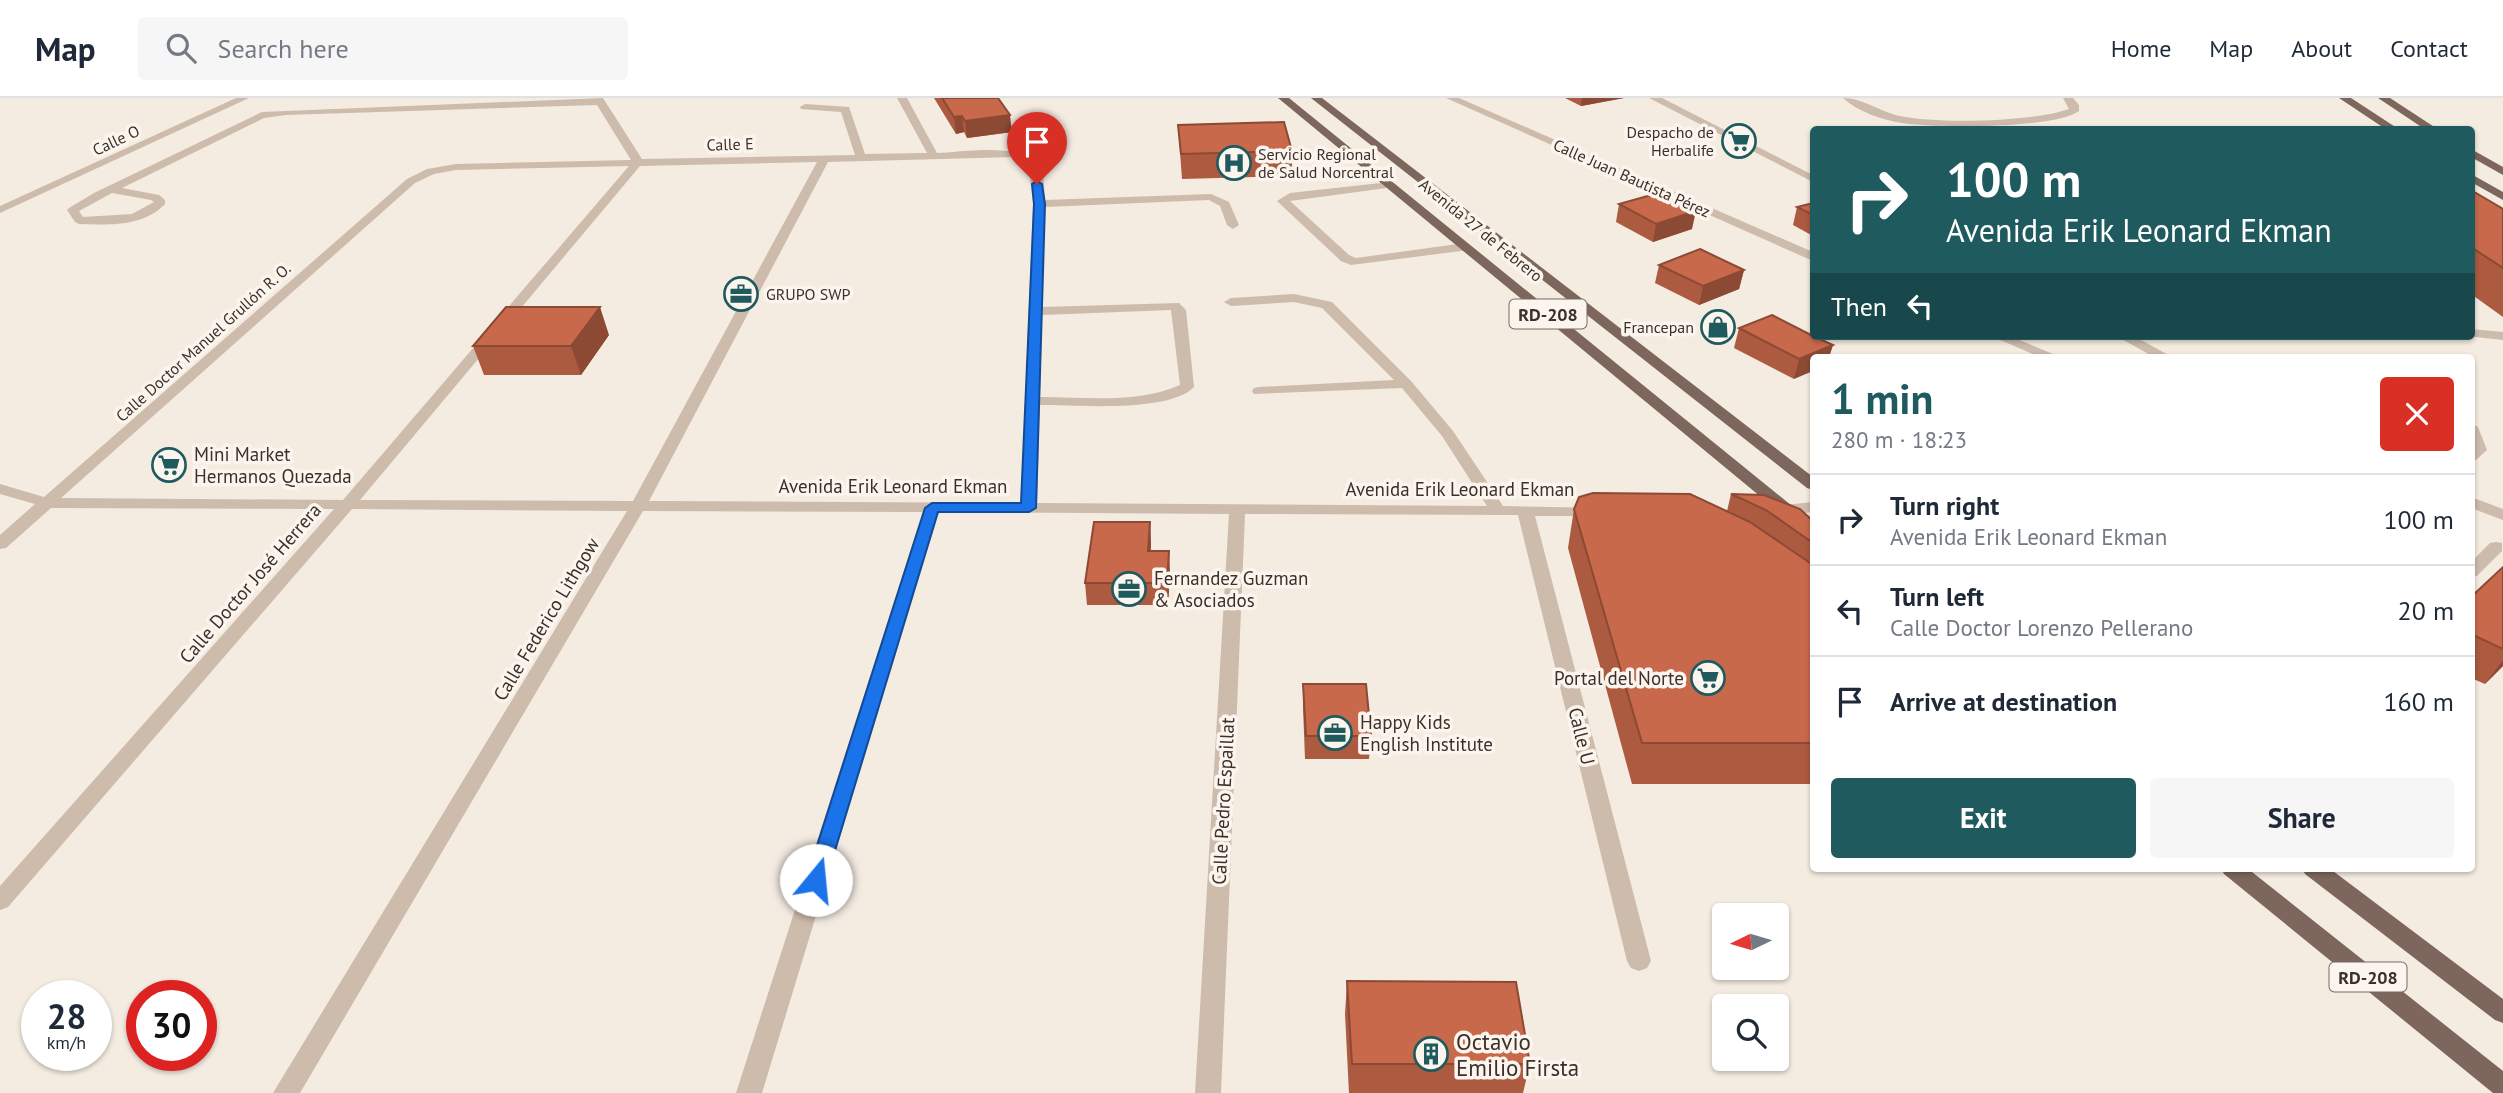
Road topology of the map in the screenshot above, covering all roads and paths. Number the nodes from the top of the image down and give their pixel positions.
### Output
1 (244, 98) edge
2 (902, 98) edge
3 (1283, 98) edge
4 (1316, 98) edge
5 (1451, 98) edge
6 (1654, 98) edge
7 (1849, 98) edge
8 (2067, 98) edge
9 (2344, 98) edge
10 (2383, 98) edge
11 (599, 100) edge
12 (224, 107) junction
13 (805, 107) dead end
14 (262, 116) junction
15 (2389, 126) edge
16 (2428, 126) edge
17 (2475, 154) edge
18 (934, 156) junction
19 (825, 157) junction
20 (861, 157) junction
21 (638, 162) junction
22 (431, 171) joint
23 (2503, 172) edge
24 (1810, 177) edge
25 (2475, 180) edge
26 (1390, 185) junction
27 (111, 189) junction
28 (2503, 197) edge
29 (1039, 204) junction
30 (0, 211) edge
31 (1233, 225) dead end
32 (1465, 247) junction
33 (1810, 256) edge
34 (1231, 302) dead end
35 (1035, 311) junction
36 (2475, 333) edge
37 (2503, 335) edge
38 (2008, 340) edge
39 (2131, 340) edge
40 (2045, 354) edge
41 (2159, 354) edge
42 (1406, 384) junction
43 (1259, 391) dead end
44 (1033, 401) junction
45 (1810, 483) edge
46 (0, 489) edge
47 (48, 503) junction
48 (2475, 504) edge
49 (346, 505) junction
50 (638, 506) junction
51 (932, 508) junction
52 (1029, 508) junction
53 (1810, 508) edge
54 (1237, 509) junction
55 (1498, 510) junction
56 (1525, 510) junction
57 (1613, 511) edge
58 (1761, 511) edge
59 (1788, 511) junction
60 (2503, 515) edge
61 (1810, 529) edge
62 (0, 544) edge
63 (2496, 547) dead end
64 (2475, 568) edge
65 (2237, 872) edge
66 (2319, 872) edge
67 (0, 901) edge
68 (1639, 961) dead end
69 (2503, 1013) edge
70 (2503, 1086) edge
71 (286, 1093) edge
72 (749, 1093) edge
73 (1208, 1093) edge

1 - 12 street, Calle O
2 - 18 street
3 - 26 main road, Avenida 27 de Febrero / RD-208
4 - 45 main road, Avenida 27 de Febrero / RD-208
5 - 33 street, Calle Juan Bautista Pérez
6 - 24 street
7 - 8 street
9 - 15 main road
10 - 16 main road
11 - 14 street
11 - 21 street
12 - 14 street
12 - 30 street, Calle O
13 - 20 street
14 - 27 street
17 - 23 main road
18 - 20 street, Calle E
18 - 29 street, Calle E
19 - 20 street, Calle E
19 - 21 street, Calle E
19 - 50 street, Calle Federico Lithgow
21 - 22 street, Calle E
21 - 49 street, Calle Doctor José Herrera
22 - 47 street, Calle Doctor Manuel Grullón R. O.
25 - 28 main road
26 - 32 main road, Avenida 27 de Febrero / RD-208
26 - 32 street
27 - 27 street
29 - 31 street
29 - 35 street
32 - 59 main road, Avenida 27 de Febrero / RD-208
34 - 42 street
35 - 44 street
35 - 44 street
36 - 37 street
38 - 40 street
39 - 41 street
42 - 43 street
42 - 55 street
44 - 52 street
46 - 47 street, Avenida Erik Leonard Ekman
47 - 49 street, Avenida Erik Leonard Ekman
47 - 62 street, Calle Doctor Manuel Grullón R. O.
48 - 60 street
49 - 50 street, Avenida Erik Leonard Ekman
49 - 67 street, Calle Doctor José Herrera
50 - 51 street, Avenida Erik Leonard Ekman
50 - 71 street, Calle Federico Lithgow
51 - 52 street, Avenida Erik Leonard Ekman
51 - 72 street
52 - 54 street, Avenida Erik Leonard Ekman
53 - 59 street
54 - 55 street, Avenida Erik Leonard Ekman
54 - 73 street, Calle Pedro Espaillat
55 - 56 street, Avenida Erik Leonard Ekman
56 - 57 street, Avenida Erik Leonard Ekman
56 - 68 street, Calle U
58 - 59 street
59 - 61 main road, Avenida 27 de Febrero / RD-208
63 - 64 street
65 - 70 main road, RD-208
66 - 69 main road, RD-208

